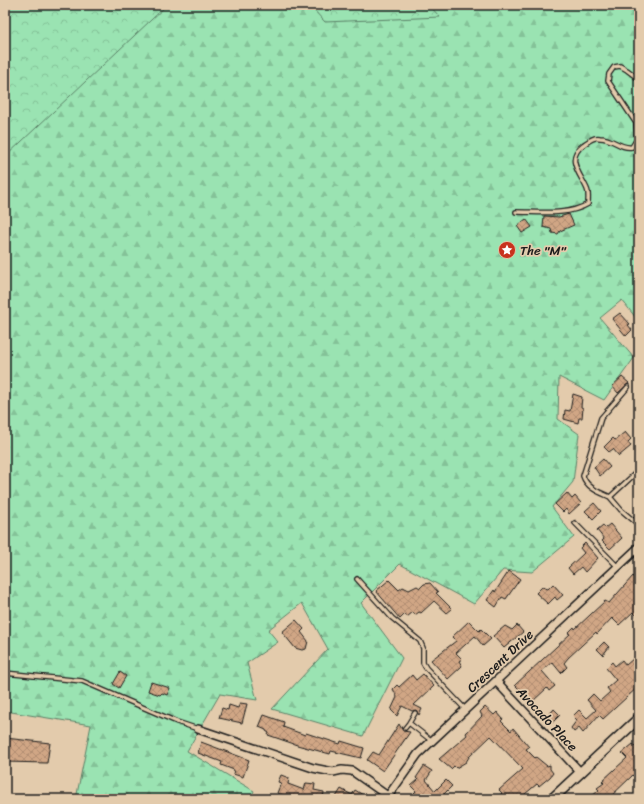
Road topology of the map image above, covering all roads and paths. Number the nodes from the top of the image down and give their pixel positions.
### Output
1 (639, 79) edge
2 (516, 212) dead end
3 (628, 387) dead end
4 (639, 470) edge
5 (610, 497) junction
6 (575, 523) dead end
7 (639, 525) edge
8 (639, 547) edge
9 (618, 567) junction
10 (357, 579) dead end
11 (5, 673) edge
12 (496, 681) junction
13 (466, 710) junction
14 (415, 713) dead end
15 (639, 718) edge
16 (409, 723) junction
17 (405, 728) dead end
18 (198, 730) joint
19 (432, 741) junction
20 (581, 773) junction
21 (389, 798) edge
22 (552, 799) edge

1 - 2 lane
3 - 5 lane
4 - 5 lane
5 - 7 lane
6 - 9 lane
8 - 9 street, Crescent Drive
9 - 12 street, Crescent Drive
10 - 13 lane
11 - 18 lane
12 - 13 street, Crescent Drive
12 - 20 street, Avocado Place
13 - 19 street, Crescent Drive
14 - 16 lane
15 - 20 street
16 - 17 lane
16 - 19 lane
18 - 21 street
19 - 21 street, Crescent Drive
20 - 22 street

